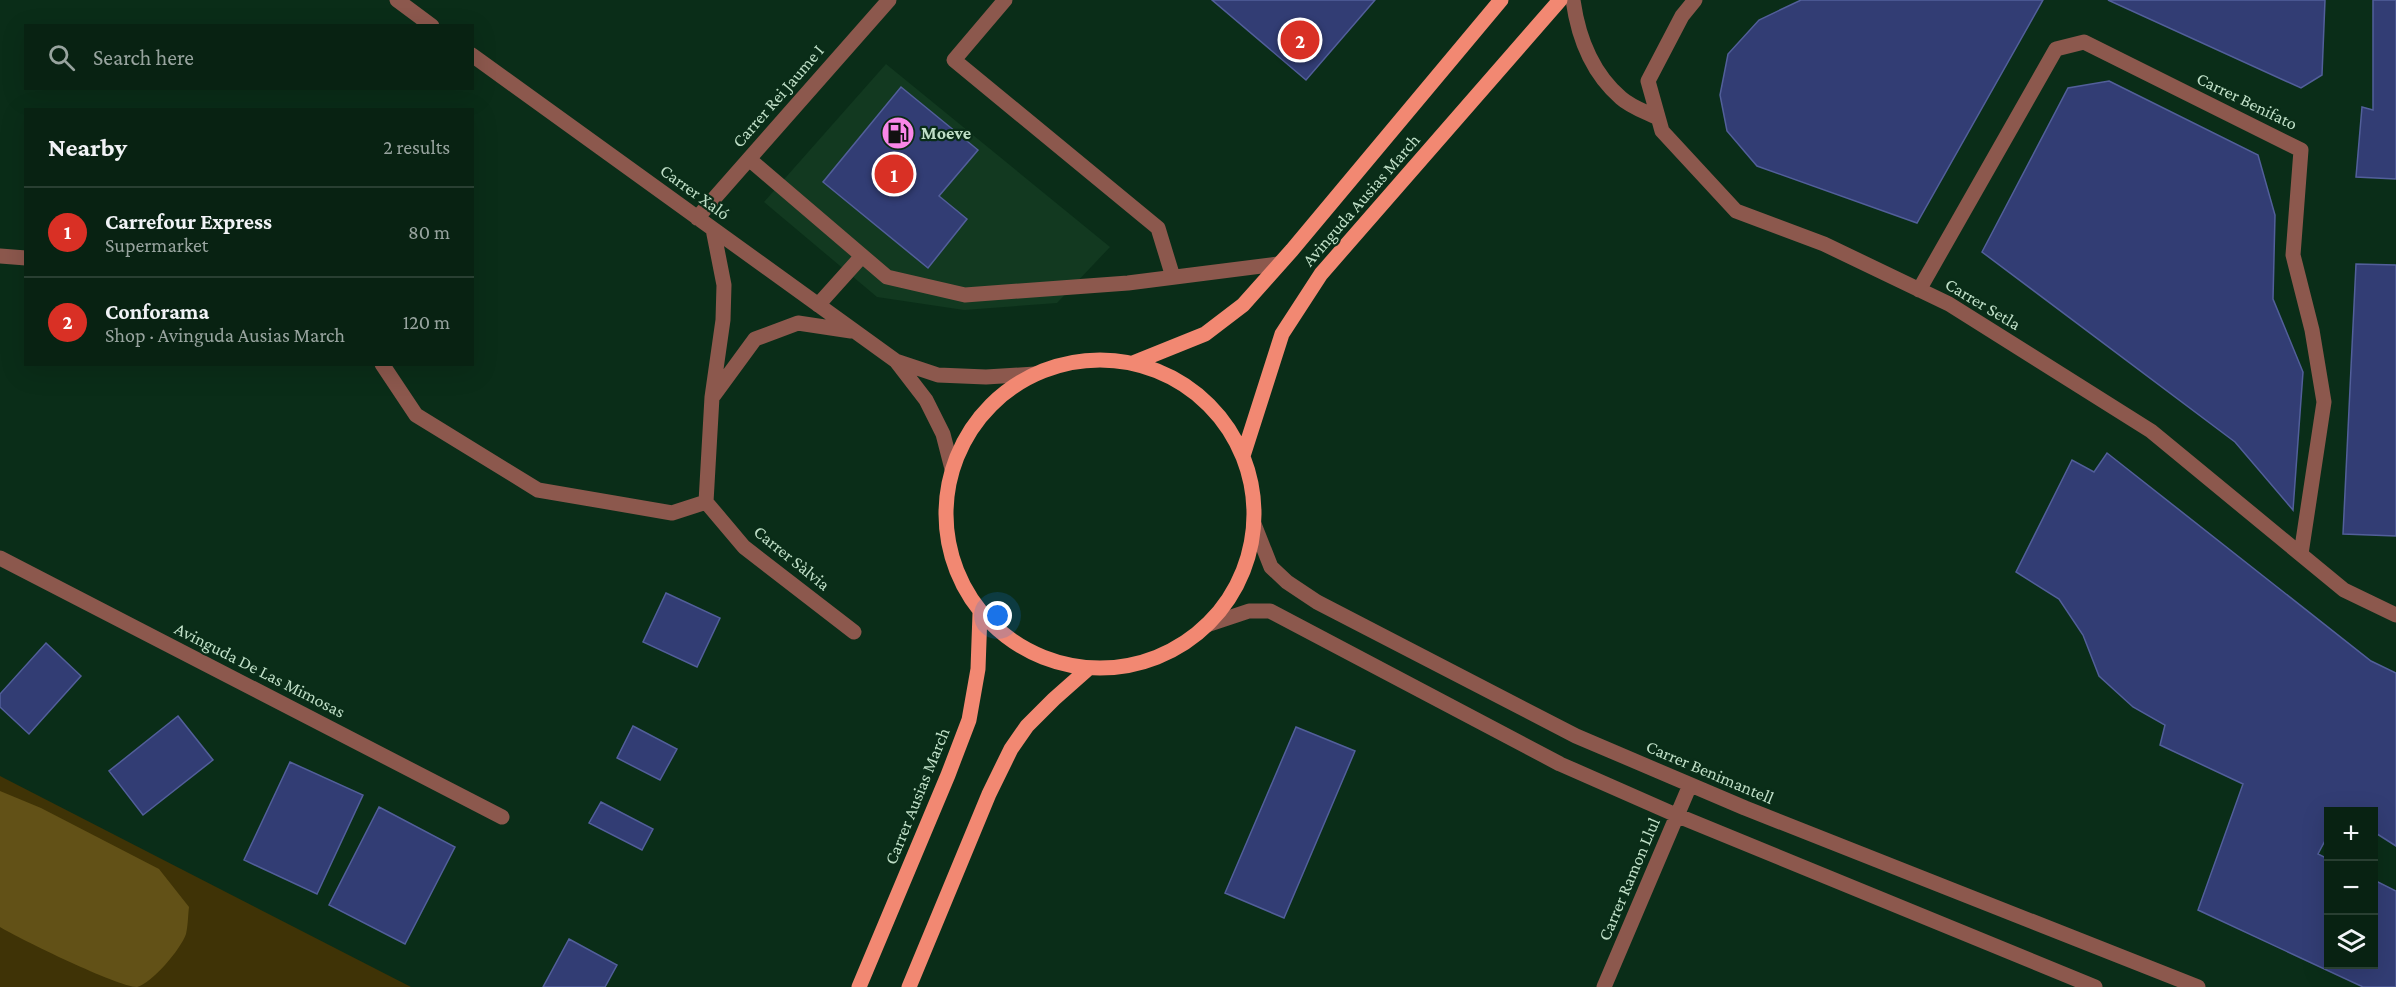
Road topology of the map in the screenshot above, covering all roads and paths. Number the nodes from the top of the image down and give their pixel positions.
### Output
1 (397, 0) edge
2 (888, 0) edge
3 (1005, 0) edge
4 (1501, 0) edge
5 (1560, 0) edge
6 (1573, 0) edge
7 (1695, 0) edge
8 (429, 24) edge
9 (474, 56) edge
10 (1658, 118) junction
11 (749, 159) junction
12 (697, 218) junction
13 (713, 229) junction
14 (0, 256) edge
15 (862, 256) junction
16 (24, 258) edge
17 (1278, 264) junction
18 (1173, 277) junction
19 (1919, 290) junction
20 (818, 305) junction
21 (854, 331) junction
22 (896, 361) junction
23 (1133, 363) junction
24 (383, 366) edge
25 (1035, 374) junction
26 (712, 397) junction
27 (1243, 456) junction
28 (952, 469) junction
29 (706, 502) junction
30 (1254, 524) junction
31 (2301, 554) junction
32 (0, 558) edge
33 (980, 613) junction
34 (2396, 615) edge
35 (1207, 625) junction
36 (854, 632) dead end
37 (1089, 668) junction
38 (1690, 785) junction
39 (1676, 815) junction
40 (502, 817) dead end
41 (859, 987) edge
42 (909, 987) edge
43 (1604, 987) edge
44 (2095, 987) edge
45 (2198, 987) edge

1 - 8 street
2 - 11 street, Carrer Rei Jaume I
3 - 18 street
4 - 17 main road, Avinguda Ausias March
5 - 27 main road, Avinguda Ausias March
6 - 10 street
7 - 10 street, Carrer Setla
9 - 12 street, Carrer Xaló
10 - 19 street, Carrer Setla
11 - 12 street, Carrer Rei Jaume I
11 - 15 street
12 - 13 street, Carrer Xaló
13 - 20 street, Carrer Xaló
13 - 26 street
14 - 16 street
15 - 18 street
15 - 20 street
17 - 18 street
17 - 23 main road, Avinguda Ausias March
19 - 31 street, Carrer Setla
19 - 31 street, Carrer Benifato
20 - 21 street, Carrer Xaló
21 - 22 street, Carrer Xaló
21 - 26 street
22 - 25 street, Carrer Xaló
22 - 28 street, Carrer Xaló
23 - 25 main road
23 - 27 main road
24 - 29 street
25 - 28 main road
26 - 29 street
27 - 30 main road
28 - 33 main road
29 - 36 street, Carrer Sàlvia
30 - 35 main road
30 - 38 street, Carrer Benimantell
31 - 34 street, Carrer Setla
32 - 40 street, Avinguda De Las Mimosas
33 - 37 main road
33 - 41 main road, Carrer Ausias March
35 - 37 main road
35 - 39 street
37 - 42 main road
38 - 39 street, Carrer Ramon Llul
38 - 45 street, Carrer Benimantell
39 - 43 street, Carrer Ramon Llul
39 - 44 street

